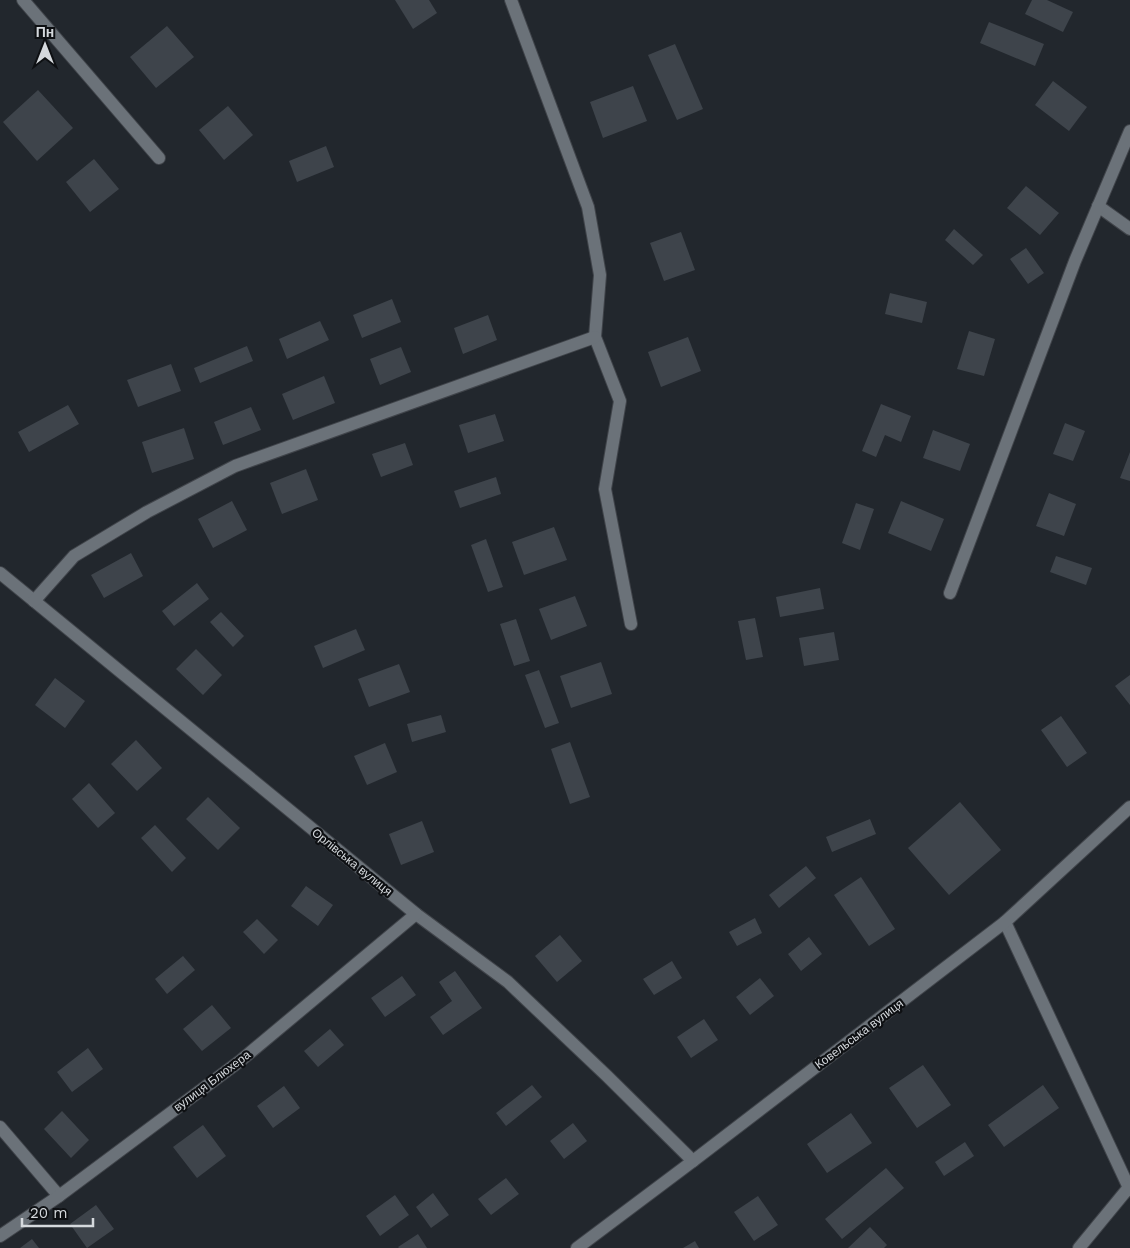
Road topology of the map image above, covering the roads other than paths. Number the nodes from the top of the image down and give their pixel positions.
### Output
1 (23, 0) edge
2 (511, 0) edge
3 (1130, 130) edge
4 (159, 158) dead end
5 (1098, 206) junction
6 (1130, 229) edge
7 (595, 337) junction
8 (0, 573) edge
9 (950, 593) dead end
10 (34, 601) junction
11 (631, 624) dead end
12 (1130, 807) edge
13 (416, 914) junction
14 (1005, 922) junction
15 (0, 1127) edge
16 (693, 1161) junction
17 (1130, 1188) edge
18 (58, 1196) junction
19 (0, 1236) edge
20 (577, 1248) edge
21 (1079, 1248) edge

1 - 4 street
2 - 7 street
3 - 5 street
5 - 6 street
5 - 9 street
7 - 10 street
7 - 11 street
8 - 10 street, Орлівська вулиця
10 - 13 street, Орлівська вулиця
12 - 14 street, Ковельська вулиця
13 - 16 street, Орлівська вулиця
13 - 18 street, вулиця Блюхера
14 - 16 street, Ковельська вулиця
14 - 17 street
15 - 18 street
16 - 20 street, Ковельська вулиця
17 - 21 street
18 - 19 street, вулиця Блюхера

